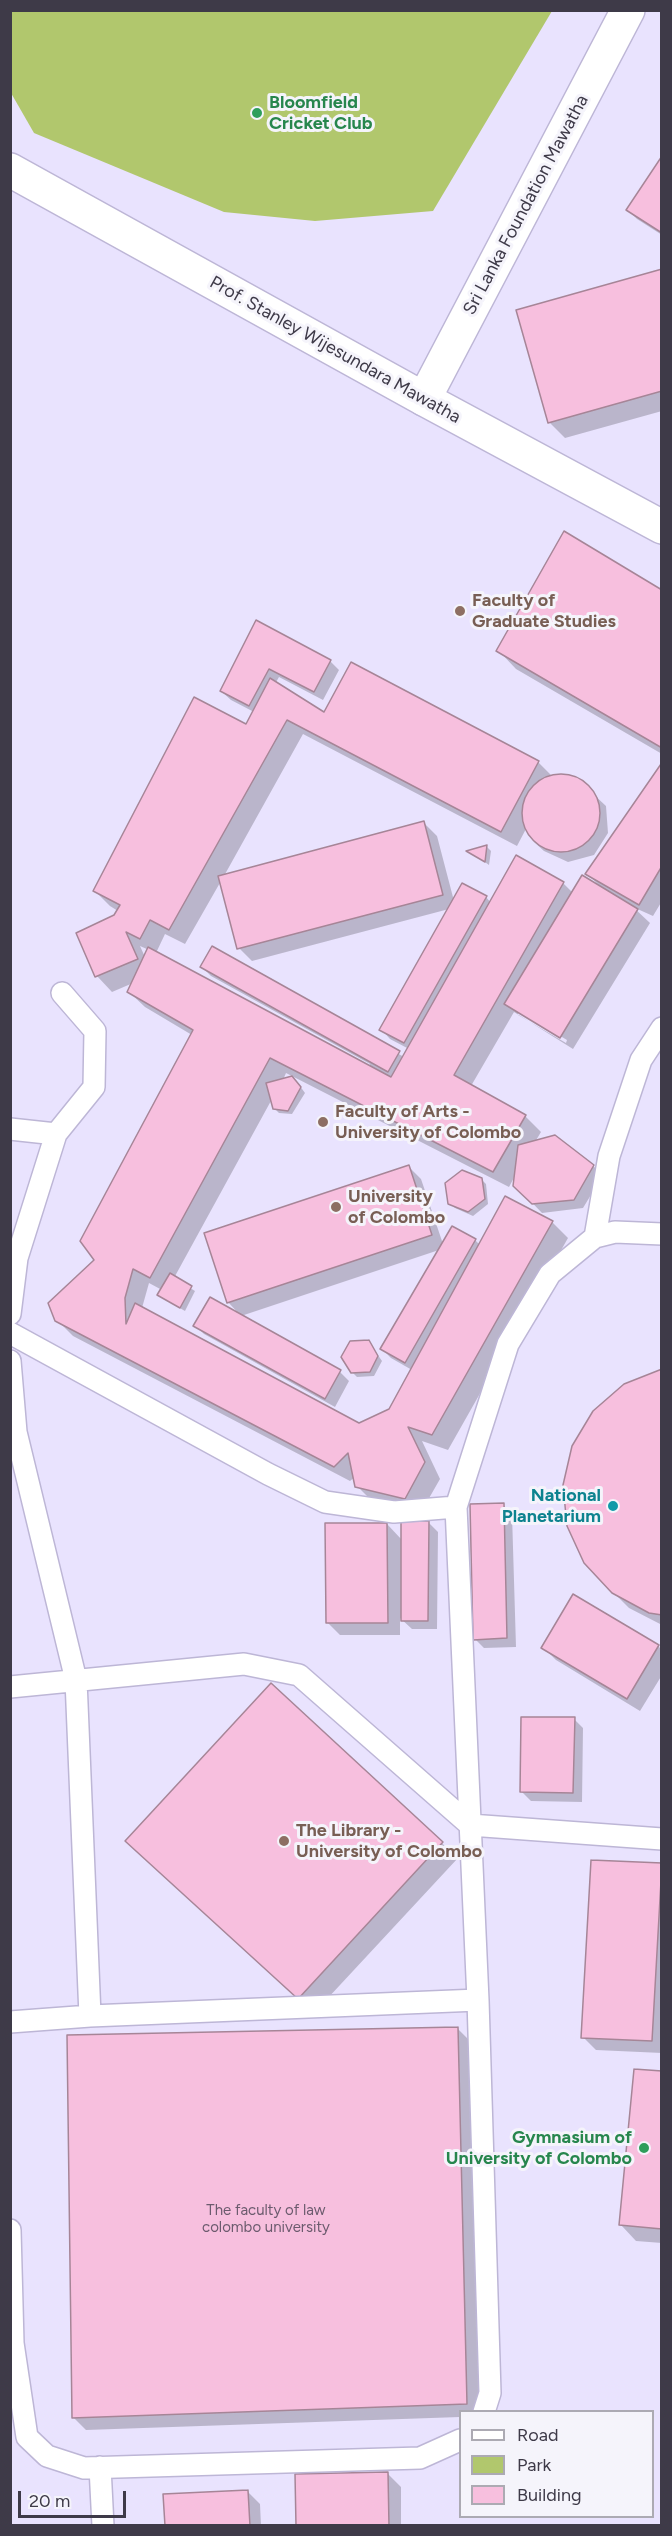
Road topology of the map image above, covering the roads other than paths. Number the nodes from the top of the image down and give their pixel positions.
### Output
1 (628, 10) edge
2 (10, 170) edge
3 (424, 399) junction
4 (662, 527) edge
5 (62, 993) dead end
6 (662, 1028) edge
7 (10, 1129) edge
8 (56, 1134) junction
9 (662, 1234) edge
10 (595, 1237) junction
11 (10, 1314) edge
12 (10, 1333) edge
13 (10, 1361) edge
14 (456, 1508) junction
15 (76, 1680) junction
16 (10, 1687) edge
17 (470, 1825) junction
18 (662, 1839) edge
19 (478, 2000) junction
20 (90, 2016) junction
21 (10, 2022) edge
22 (10, 2230) edge
23 (485, 2410) edge
24 (459, 2440) edge
25 (100, 2467) junction
26 (103, 2526) edge

1 - 3 main road, Sri Lanka Foundation Mawatha
2 - 3 main road, Prof. Stanley Wijesundara Mawatha
3 - 4 main road, Prof. Stanley Wijesundara Mawatha
5 - 8 lane
6 - 10 lane
7 - 8 lane
8 - 11 lane
9 - 10 lane
10 - 14 lane
12 - 14 lane
13 - 15 lane
14 - 17 lane
15 - 16 lane
15 - 17 lane
15 - 20 lane
17 - 18 lane
17 - 19 lane
19 - 20 lane
19 - 23 lane
20 - 21 lane
22 - 25 lane
24 - 25 lane
25 - 26 lane

